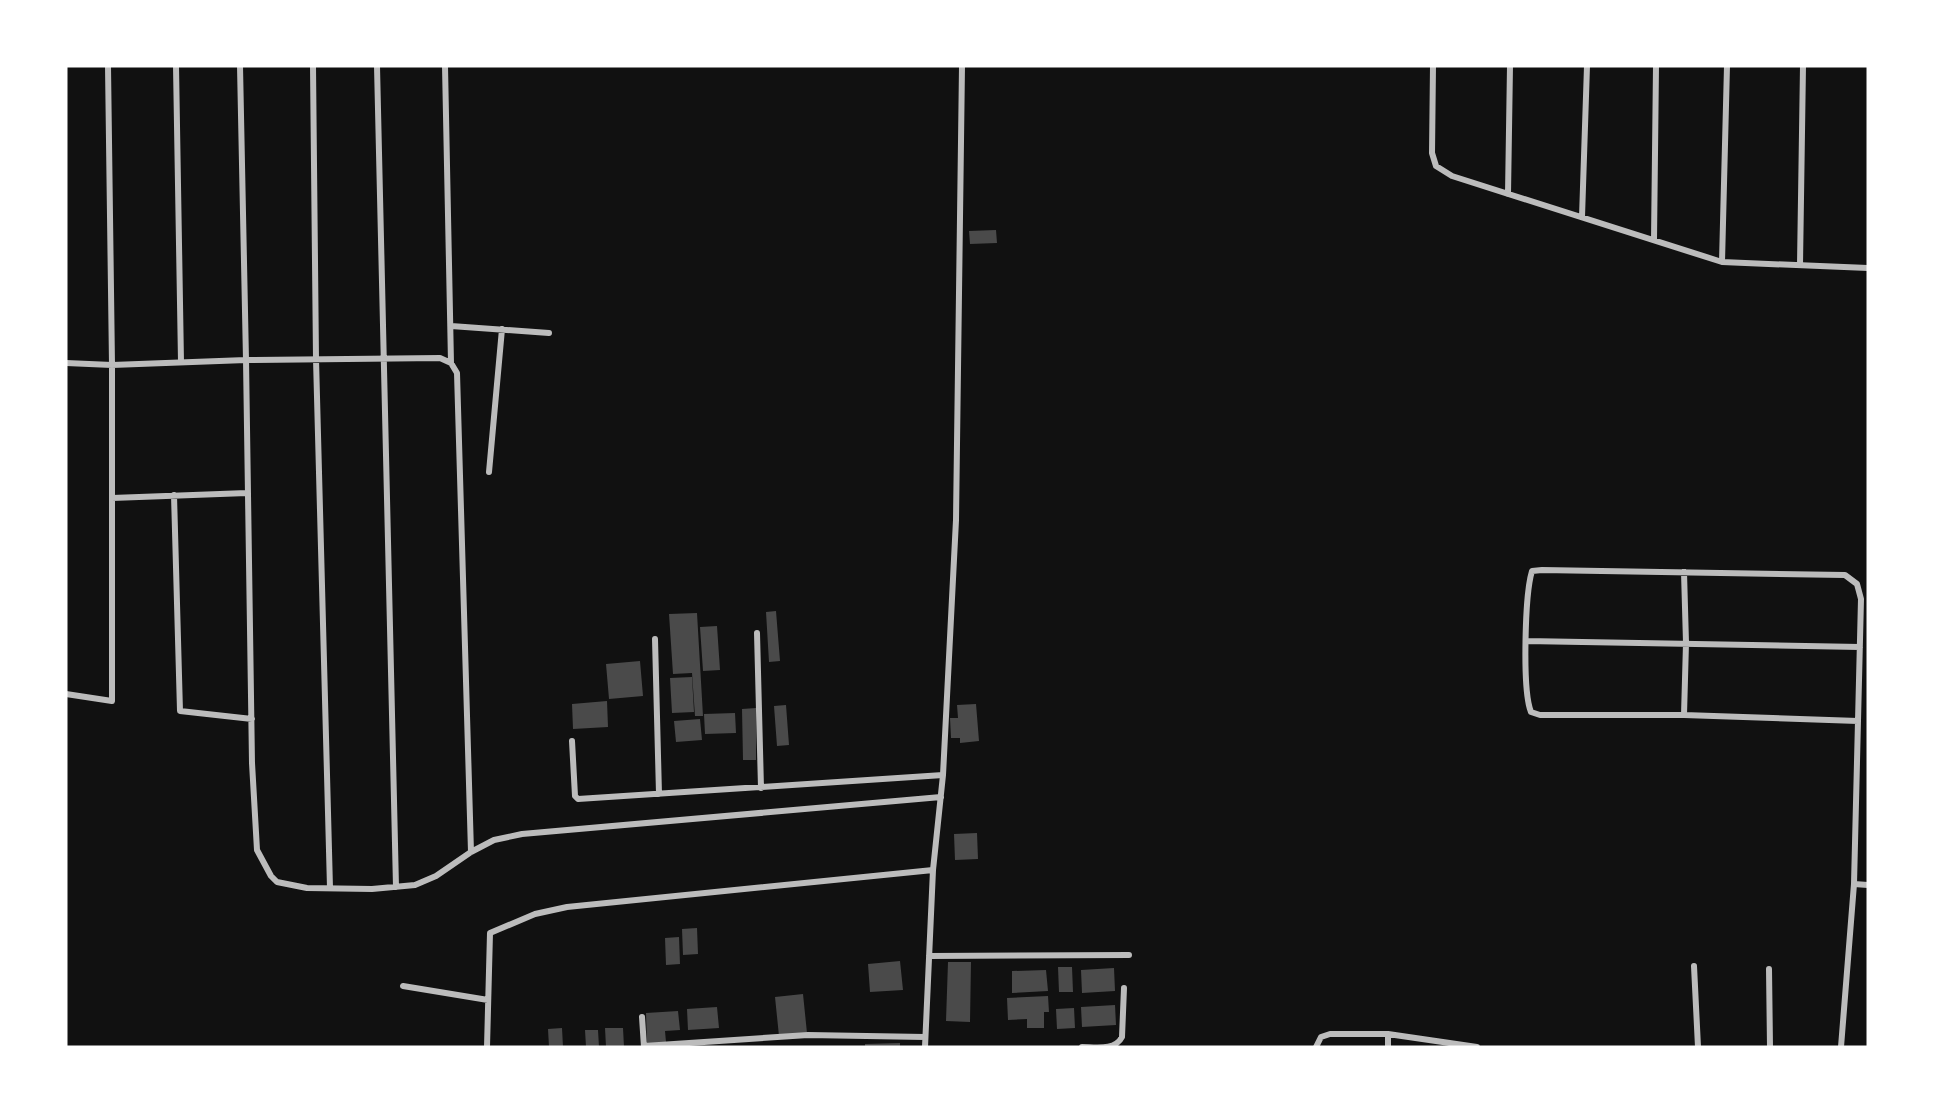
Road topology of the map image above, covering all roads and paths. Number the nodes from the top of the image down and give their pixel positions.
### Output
1 (108, 66) edge
2 (176, 66) edge
3 (240, 66) edge
4 (314, 66) edge
5 (377, 66) edge
6 (445, 66) edge
7 (962, 66) edge
8 (1433, 66) edge
9 (1510, 66) edge
10 (1587, 66) edge
11 (1656, 66) edge
12 (1727, 66) edge
13 (1803, 66) edge
14 (1508, 194) junction
15 (1582, 217) junction
16 (1654, 240) junction
17 (1722, 262) junction
18 (1800, 265) junction
19 (1868, 267) edge
20 (451, 326) junction
21 (502, 329) junction
22 (549, 333) dead end
23 (316, 359) junction
24 (384, 359) junction
25 (246, 360) junction
26 (181, 362) junction
27 (66, 363) edge
28 (452, 363) junction
29 (112, 365) junction
30 (489, 472) dead end
31 (247, 493) junction
32 (174, 495) junction
33 (112, 498) junction
34 (1684, 572) junction
35 (1860, 624) junction
36 (1868, 624) edge
37 (757, 633) dead end
38 (655, 639) dead end
39 (1526, 641) junction
40 (1686, 643) junction
41 (1860, 647) junction
42 (66, 694) edge
43 (1684, 715) junction
44 (252, 718) junction
45 (1858, 721) junction
46 (572, 741) dead end
47 (943, 774) junction
48 (761, 788) junction
49 (659, 794) junction
50 (941, 797) junction
51 (471, 852) junction
52 (933, 870) junction
53 (1854, 884) junction
54 (1868, 885) edge
55 (396, 887) junction
56 (330, 888) junction
57 (1130, 955) dead end
58 (930, 956) junction
59 (1694, 966) dead end
60 (1768, 969) dead end
61 (403, 986) dead end
62 (1124, 988) dead end
63 (488, 1000) junction
64 (642, 1017) dead end
65 (1388, 1034) junction
66 (925, 1037) junction
67 (1464, 1046) edge
68 (487, 1047) edge
69 (644, 1047) edge
70 (925, 1047) edge
71 (1082, 1047) edge
72 (1316, 1047) edge
73 (1388, 1047) edge
74 (1477, 1047) edge
75 (1698, 1047) edge
76 (1770, 1047) edge
77 (1841, 1047) edge

1 - 29 street
2 - 26 street
3 - 25 street
4 - 23 street
5 - 24 street
6 - 20 street
7 - 47 street
8 - 14 street
9 - 14 street
10 - 15 street
11 - 16 street
12 - 17 street
13 - 18 street
14 - 15 street
15 - 16 street
16 - 17 street
17 - 18 street
18 - 19 street
20 - 21 street
20 - 28 street
21 - 22 street
21 - 30 street
23 - 24 street
23 - 25 street
23 - 56 street
24 - 28 street
24 - 55 street
25 - 26 street
25 - 31 street
26 - 29 street
27 - 29 street
28 - 51 street
29 - 33 street
31 - 32 street
31 - 44 street
32 - 33 street
32 - 44 street
33 - 42 street
34 - 35 street
34 - 39 street
34 - 40 street
35 - 36 street
35 - 41 street
37 - 48 street
38 - 49 street
39 - 40 street
39 - 43 street
40 - 41 street
40 - 43 street
41 - 45 street
43 - 45 street
44 - 56 street
45 - 53 street
46 - 49 street
47 - 48 street
47 - 50 street
48 - 49 street
50 - 51 street
50 - 52 street
51 - 55 street
52 - 58 street
52 - 63 street
53 - 54 street
53 - 77 street
55 - 56 street
57 - 58 street
58 - 66 street
59 - 75 street
60 - 76 street
61 - 63 street
62 - 71 street
63 - 68 street
64 - 69 street
65 - 67 street
65 - 72 street
65 - 73 street
66 - 69 street
66 - 70 street
67 - 74 street

